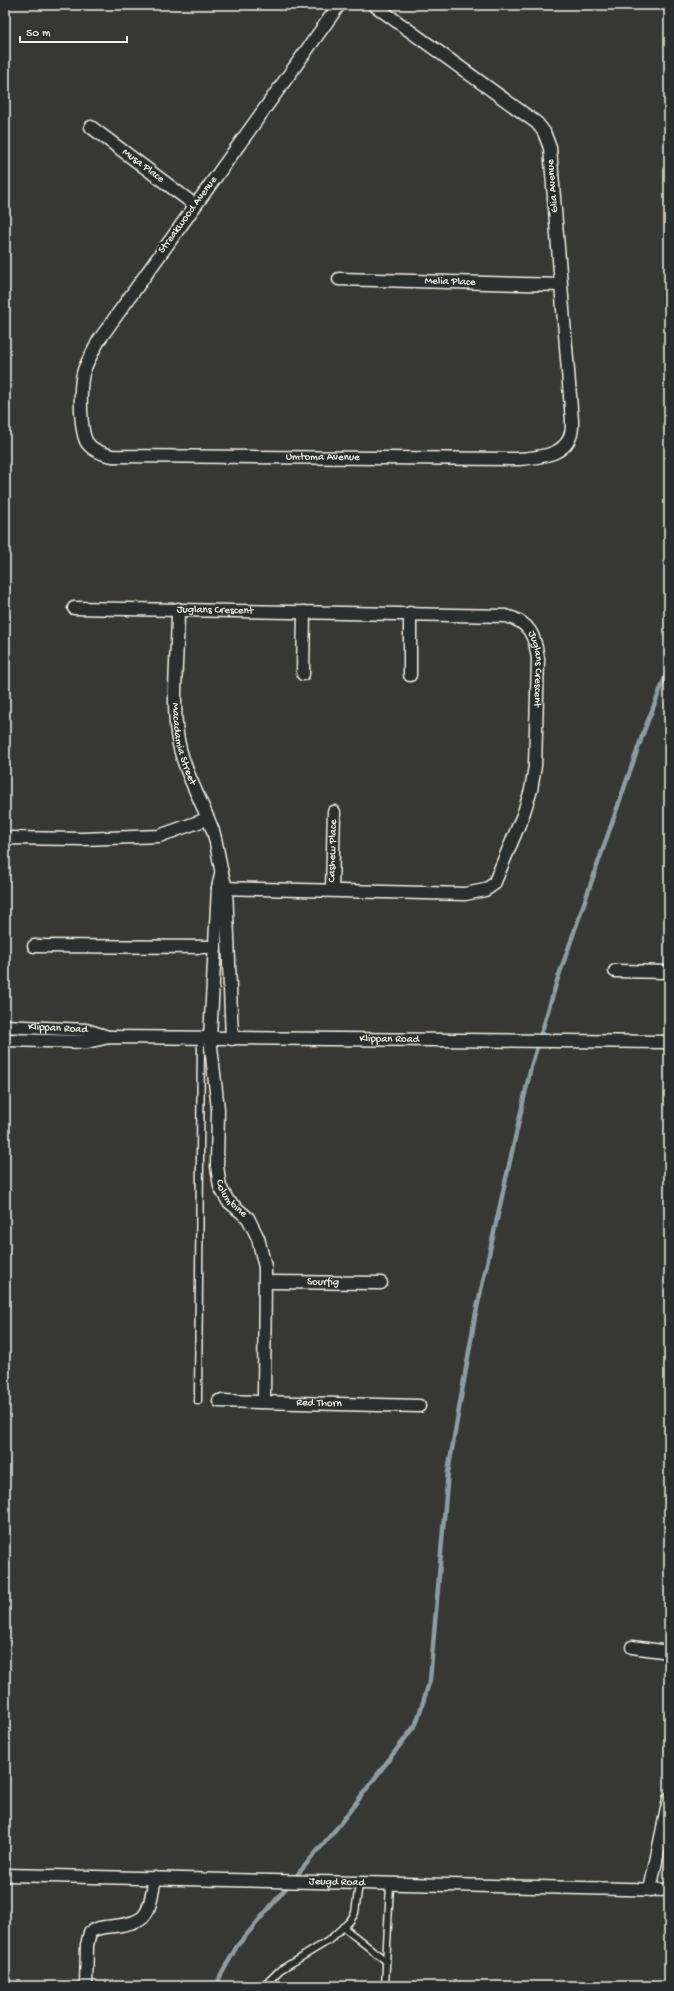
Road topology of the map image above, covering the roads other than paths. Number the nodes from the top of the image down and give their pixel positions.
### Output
1 (339, 5) edge
2 (374, 5) edge
3 (91, 127) dead end
4 (195, 205) junction
5 (339, 279) dead end
6 (561, 285) junction
7 (87, 442) joint
8 (562, 449) joint
9 (74, 608) dead end
10 (178, 609) junction
11 (304, 612) junction
12 (410, 614) junction
13 (303, 674) dead end
14 (410, 675) dead end
15 (334, 812) dead end
16 (207, 819) junction
17 (5, 838) edge
18 (222, 888) junction
19 (332, 890) junction
20 (34, 946) dead end
21 (214, 947) junction
22 (615, 971) dead end
23 (669, 972) edge
24 (5, 1026) edge
25 (109, 1037) junction
26 (205, 1038) junction
27 (232, 1039) junction
28 (5, 1040) edge
29 (669, 1042) edge
30 (265, 1282) junction
31 (381, 1283) dead end
32 (198, 1401) dead end
33 (219, 1401) dead end
34 (264, 1401) junction
35 (419, 1406) dead end
36 (632, 1647) dead end
37 (669, 1652) edge
38 (669, 1799) edge
39 (5, 1875) edge
40 (155, 1878) junction
41 (359, 1884) junction
42 (390, 1884) junction
43 (650, 1890) junction
44 (669, 1890) edge
45 (343, 1927) junction
46 (386, 1961) junction
47 (86, 1986) edge
48 (264, 1986) edge
49 (385, 1986) edge

1 - 4 street, Streakwood Avenue
2 - 6 street, Glia Avenue
3 - 4 street, Musa Place
4 - 7 street, Streakwood Avenue
5 - 6 street, Melia Place
6 - 8 street, Glia Avenue
7 - 8 street, Umtoma Avenue
9 - 10 street, Juglans Crescent
10 - 11 street, Juglans Crescent
10 - 16 street, Macadamia Street
11 - 12 street, Juglans Crescent
11 - 13 street
12 - 14 street
12 - 19 street, Juglans Crescent
15 - 19 street, Cashew Place
16 - 17 street
16 - 18 street, Macadamia Street
18 - 19 street, Juglans Crescent
18 - 21 street, Macadamia Street
18 - 27 street, Macadamia Street
20 - 21 street
21 - 26 street, Macadamia Street
22 - 23 street
24 - 25 street, Klippan Road
25 - 26 street, Klippan Road
25 - 28 street, Klippan Road
26 - 27 street, Klippan Road
26 - 30 street, Columbine
26 - 32 lane
27 - 29 street, Klippan Road
30 - 31 street, Sourfig
30 - 34 street, Columbine
33 - 34 street, Red Thorn
34 - 35 street, Red Thorn
36 - 37 street
38 - 43 street
39 - 40 street, Jeugd Road
40 - 41 street, Jeugd Road
40 - 47 street
41 - 42 street, Jeugd Road
41 - 45 lane
42 - 43 street, Jeugd Road
42 - 46 lane
43 - 44 street, Jeugd Road
45 - 46 lane
45 - 48 lane
46 - 49 lane

